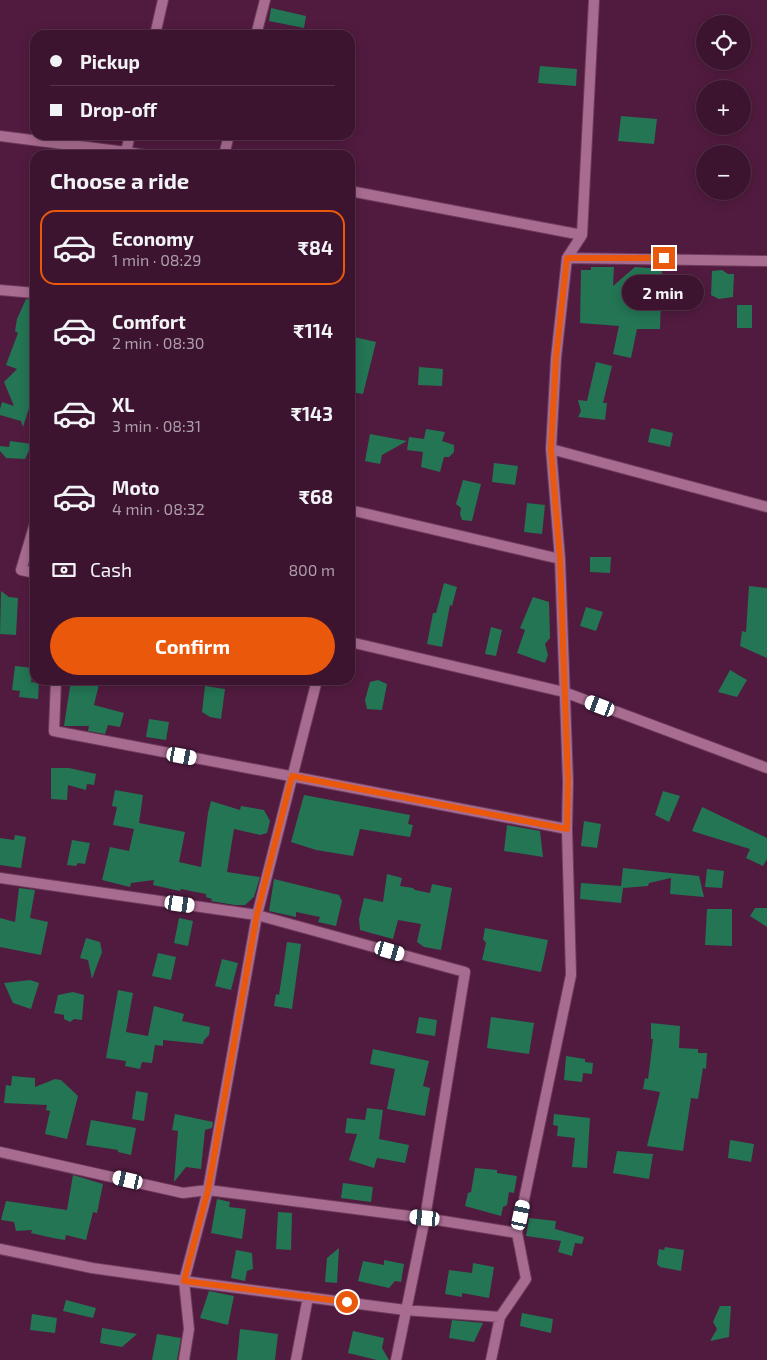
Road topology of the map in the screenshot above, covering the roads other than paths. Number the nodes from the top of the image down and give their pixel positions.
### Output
1 (163, 0) edge
2 (265, 0) edge
3 (594, 0) edge
4 (156, 30) edge
5 (257, 30) edge
6 (0, 136) edge
7 (104, 150) edge
8 (355, 192) edge
9 (582, 235) junction
10 (567, 258) junction
11 (767, 261) edge
12 (0, 290) edge
13 (30, 293) edge
14 (551, 449) junction
15 (767, 507) edge
16 (355, 511) edge
17 (30, 539) edge
18 (560, 559) junction
19 (30, 572) edge
20 (355, 643) edge
21 (56, 685) edge
22 (316, 685) edge
23 (564, 692) junction
24 (767, 768) edge
25 (292, 776) junction
26 (567, 829) junction
27 (0, 878) edge
28 (257, 914) junction
29 (0, 1152) edge
30 (208, 1190) junction
31 (425, 1218) junction
32 (517, 1233) junction
33 (0, 1248) edge
34 (184, 1281) junction
35 (308, 1297) junction
36 (405, 1310) junction
37 (500, 1317) junction
38 (184, 1360) edge
39 (296, 1360) edge
40 (396, 1360) edge
41 (491, 1360) edge

1 - 4 street
2 - 5 street
3 - 9 street
6 - 7 street
8 - 9 street
9 - 10 street
10 - 11 street
10 - 14 street
12 - 13 street
14 - 15 street
14 - 18 street
16 - 18 street
17 - 19 street
18 - 23 street
20 - 23 street
21 - 25 street
22 - 25 street
23 - 24 street
23 - 26 street
25 - 26 street
25 - 28 street
26 - 32 street
27 - 28 street
28 - 30 street
28 - 31 street
29 - 30 street
30 - 31 street
30 - 34 street
31 - 32 street
31 - 36 street
32 - 37 street
33 - 34 street
34 - 35 street
34 - 38 street
35 - 36 street
35 - 39 street
36 - 37 street
36 - 40 street
37 - 41 street

